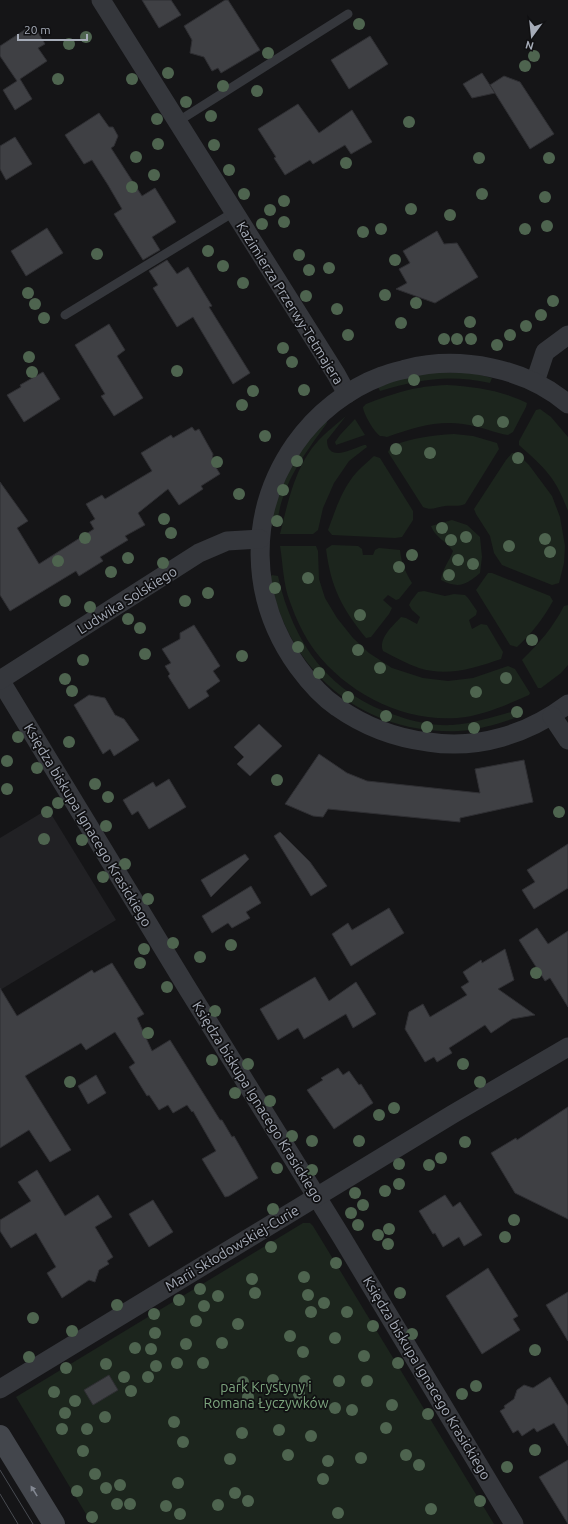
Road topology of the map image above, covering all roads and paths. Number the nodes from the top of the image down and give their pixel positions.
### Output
1 (101, 0) edge
2 (348, 14) dead end
3 (177, 122) junction
4 (234, 212) junction
5 (65, 315) dead end
6 (568, 335) edge
7 (535, 382) junction
8 (347, 394) junction
9 (568, 404) edge
10 (260, 539) junction
11 (0, 680) edge
12 (568, 704) edge
13 (552, 716) junction
14 (568, 740) edge
15 (568, 1047) edge
16 (317, 1197) junction
17 (0, 1389) edge
18 (0, 1436) edge
19 (54, 1524) edge
20 (514, 1524) edge

1 - 3 street, Kazimierza Przerwy-Tetmajera
2 - 3 lane
3 - 4 street, Kazimierza Przerwy-Tetmajera
4 - 5 lane, Kazimierza Przerwy-Tetmajera
4 - 8 street, Kazimierza Przerwy-Tetmajera
6 - 7 street
7 - 8 street
7 - 9 street
8 - 10 street
10 - 11 street, Ludwika Solskiego
10 - 13 street
11 - 16 street, Księdza biskupa Ignacego Krasickiego
12 - 13 street
13 - 14 street
15 - 16 street, Marii Skłodowskiej-Curie
16 - 17 street, Marii Skłodowskiej-Curie
16 - 20 street, Księdza biskupa Ignacego Krasickiego
19 -> 18 main road

